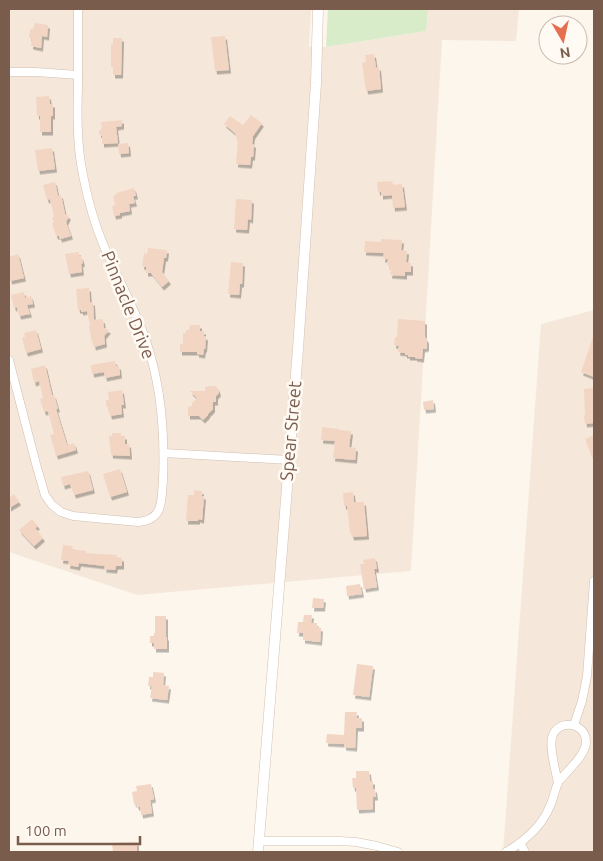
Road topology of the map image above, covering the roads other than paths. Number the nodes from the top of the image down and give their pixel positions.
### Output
1 (78, 9) edge
2 (318, 9) edge
3 (9, 72) edge
4 (78, 75) junction
5 (9, 360) edge
6 (164, 453) junction
7 (289, 460) junction
8 (594, 581) edge
9 (574, 725) junction
10 (558, 783) junction
11 (258, 841) junction
12 (520, 843) junction
13 (258, 852) edge
14 (398, 852) edge
15 (506, 852) edge
16 (526, 852) edge

1 - 4 street, Pinnacle Drive
2 - 7 main road, Spear Street
3 - 4 street
4 - 6 street, Pinnacle Drive
5 - 6 street, Pinnacle Drive
6 - 7 street
7 - 11 main road, Spear Street
8 - 9 street
9 - 10 street
9 - 10 street
10 - 12 street
11 - 13 main road, Spear Street
11 - 14 street
12 - 15 street
12 - 16 street

